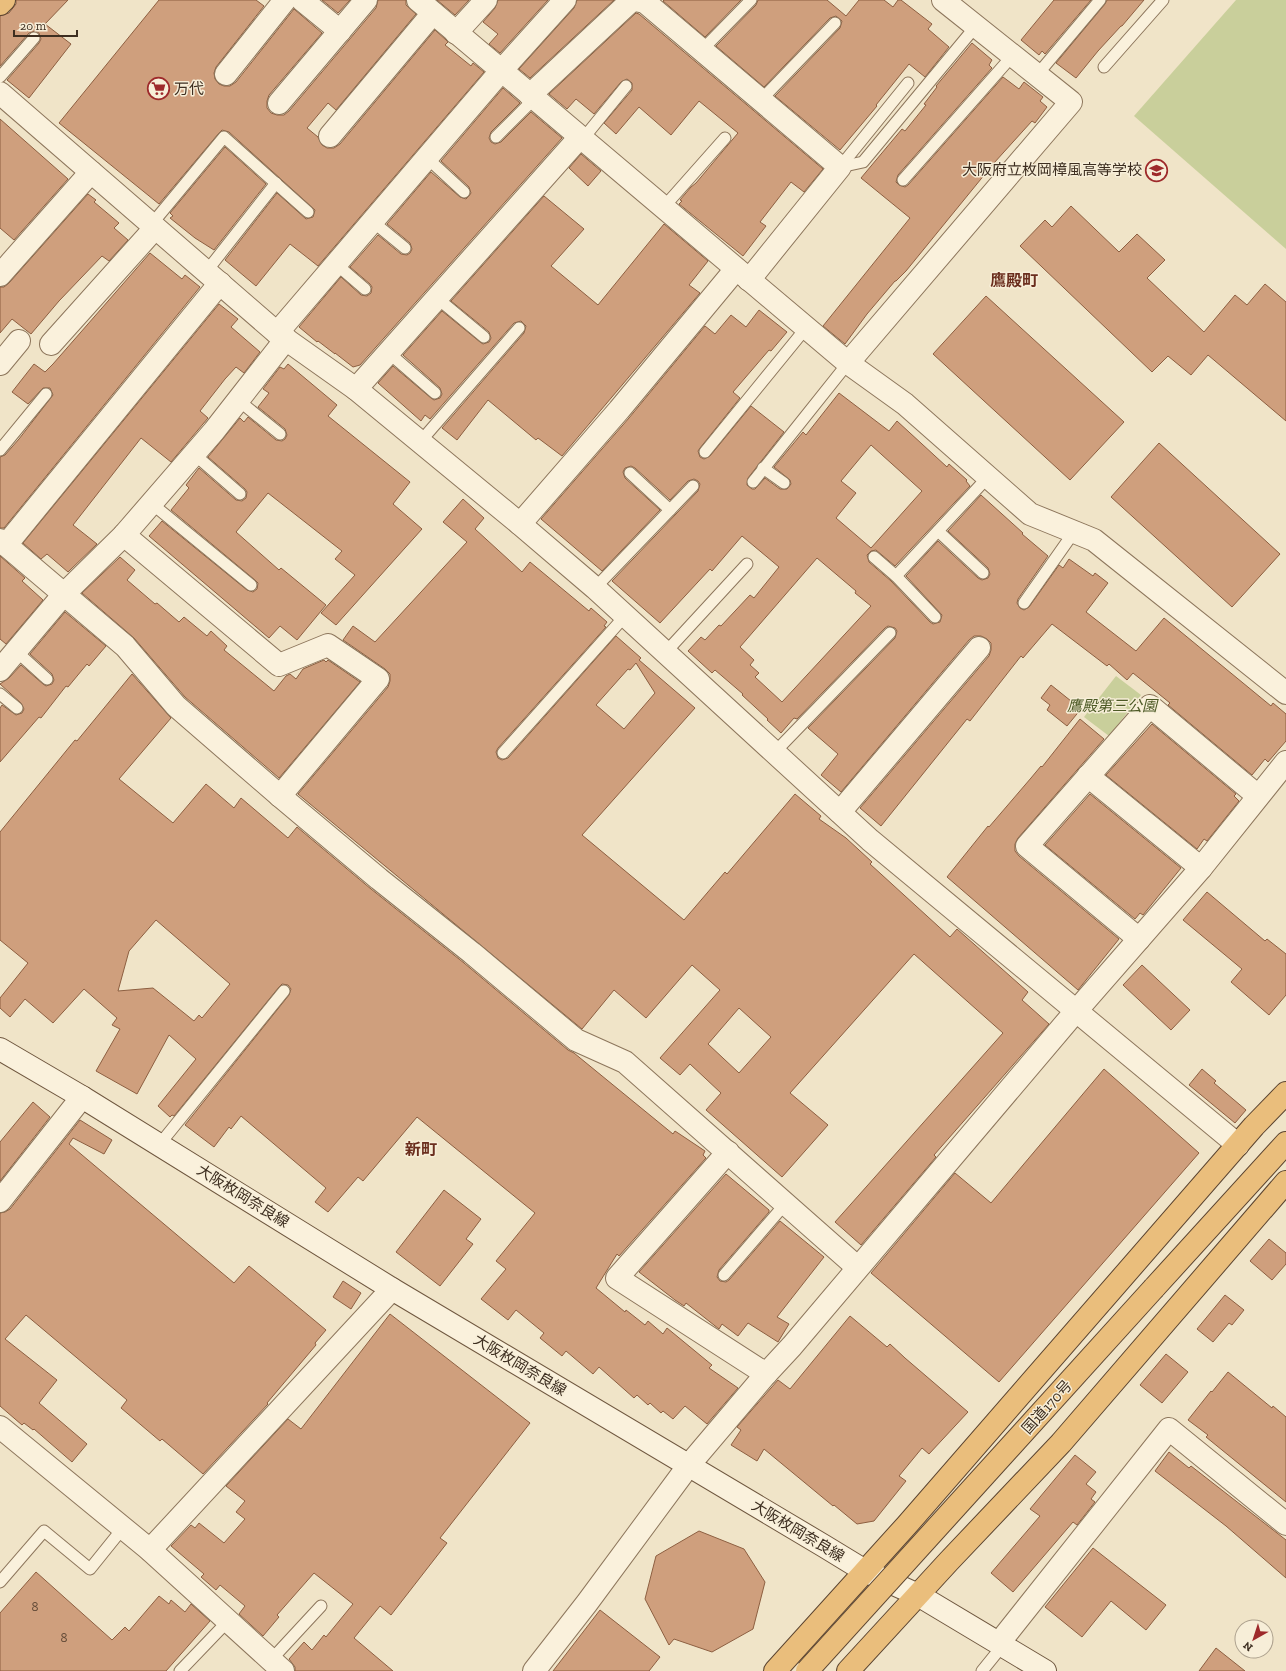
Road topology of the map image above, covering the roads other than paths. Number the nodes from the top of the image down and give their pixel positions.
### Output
1 (4, 0) edge
2 (285, 0) edge
3 (302, 0) edge
4 (366, 0) edge
5 (486, 0) edge
6 (565, 0) edge
7 (640, 0) edge
8 (751, 0) edge
9 (943, 0) edge
10 (1100, 0) edge
11 (1163, 0) edge
12 (0, 4) edge
13 (426, 7) edge
14 (835, 23) dead end
15 (976, 26) junction
16 (340, 31) junction
17 (456, 33) junction
18 (34, 38) dead end
19 (702, 50) junction
20 (1013, 55) junction
21 (1104, 67) dead end
22 (501, 71) junction
23 (226, 74) dead end
24 (1037, 75) junction
25 (0, 78) edge
26 (908, 83) dead end
27 (626, 86) dead end
28 (0, 93) edge
29 (532, 97) junction
30 (761, 100) junction
31 (279, 104) dead end
32 (330, 136) dead end
33 (496, 137) dead end
34 (725, 138) dead end
35 (581, 139) junction
36 (426, 157) junction
37 (840, 167) junction
38 (91, 172) junction
39 (903, 180) dead end
40 (276, 183) junction
41 (464, 192) dead end
42 (663, 208) junction
43 (308, 212) dead end
44 (372, 221) junction
45 (153, 227) junction
46 (405, 248) dead end
47 (336, 264) junction
48 (0, 275) edge
49 (743, 275) junction
50 (213, 278) junction
51 (365, 289) dead end
52 (437, 298) junction
53 (519, 328) dead end
54 (806, 328) junction
55 (281, 336) junction
56 (484, 338) dead end
57 (19, 341) dead end
58 (52, 344) dead end
59 (389, 353) junction
60 (848, 363) junction
61 (0, 364) edge
62 (356, 389) junction
63 (46, 394) dead end
64 (435, 394) dead end
65 (238, 400) junction
66 (280, 434) dead end
67 (420, 442) junction
68 (0, 450) edge
69 (705, 452) dead end
70 (194, 454) junction
71 (763, 468) junction
72 (630, 473) dead end
73 (988, 477) junction
74 (753, 482) dead end
75 (784, 483) dead end
76 (693, 486) dead end
77 (240, 494) dead end
78 (151, 503) junction
79 (670, 510) junction
80 (520, 524) junction
81 (938, 531) junction
82 (1074, 532) junction
83 (124, 535) junction
84 (3, 542) edge
85 (874, 557) dead end
86 (747, 564) dead end
87 (983, 573) dead end
88 (896, 576) junction
89 (251, 585) dead end
90 (595, 588) junction
91 (64, 594) junction
92 (1024, 603) dead end
93 (625, 616) junction
94 (935, 617) dead end
95 (890, 633) dead end
96 (979, 648) dead end
97 (16, 651) junction
98 (665, 653) junction
99 (0, 670) edge
100 (47, 679) dead end
101 (1286, 693) edge
102 (0, 694) edge
103 (17, 708) dead end
104 (503, 753) dead end
105 (774, 753) junction
106 (1286, 762) edge
107 (1088, 776) junction
108 (280, 796) junction
109 (1258, 796) junction
110 (840, 812) junction
111 (1201, 868) junction
112 (1139, 939) junction
113 (284, 990) dead end
114 (1076, 1010) junction
115 (0, 1049) edge
116 (1286, 1093) edge
117 (82, 1097) junction
118 (1286, 1143) edge
119 (159, 1145) junction
120 (1238, 1145) junction
121 (728, 1152) junction
122 (1286, 1182) edge
123 (0, 1201) edge
124 (786, 1203) junction
125 (857, 1267) junction
126 (724, 1275) dead end
127 (392, 1289) junction
128 (766, 1374) junction
129 (0, 1427) edge
130 (689, 1465) junction
131 (1286, 1524) edge
132 (123, 1528) junction
133 (150, 1550) junction
134 (865, 1571) junction
135 (0, 1582) edge
136 (918, 1595) junction
137 (321, 1606) dead end
138 (228, 1621) junction
139 (1001, 1644) junction
140 (277, 1665) edge
141 (180, 1671) edge
142 (534, 1671) edge
143 (775, 1671) edge
144 (807, 1671) edge
145 (848, 1671) edge
146 (982, 1671) edge
147 (1045, 1671) edge

1 - 12 highway
2 - 23 street
3 - 16 street
4 - 16 street
5 - 17 street
6 - 22 street
7 - 19 street
7 - 29 street
8 - 19 lane
9 - 15 street
10 - 24 lane
11 - 21 lane
13 - 17 street
13 - 32 street
14 - 30 lane
15 - 20 street
15 - 37 lane
16 - 31 street
17 - 22 street
18 - 25 lane
19 - 30 street
20 - 24 street
20 - 39 lane
22 - 29 street
22 - 36 street
24 - 60 street
26 - 37 lane
27 - 35 lane
28 - 38 street
29 - 33 lane
29 - 35 street
30 - 37 street
34 - 42 lane
35 - 42 street
35 - 52 street
36 - 41 lane
36 - 44 street
37 - 49 street
38 - 45 street
38 - 48 street
40 - 43 lane
40 - 45 lane
40 - 50 lane
42 - 49 street
44 - 46 lane
44 - 47 street
45 - 50 street
45 - 58 street
47 - 51 lane
47 - 55 street
49 - 54 street
49 - 80 street
50 - 55 street
50 - 84 street
52 - 56 lane
52 - 59 street
53 - 67 lane
54 - 60 street
54 - 69 lane
55 - 62 street
55 - 65 street
57 - 61 street
59 - 62 street
59 - 64 lane
60 - 71 lane
60 - 73 street
62 - 67 street
63 - 68 lane
65 - 66 lane
65 - 70 street
67 - 80 street
70 - 77 lane
70 - 78 street
71 - 74 lane
71 - 75 lane
72 - 79 lane
73 - 81 lane
73 - 82 street
76 - 79 lane
78 - 83 street
78 - 89 lane
79 - 90 lane
80 - 90 street
81 - 87 lane
81 - 88 lane
82 - 92 lane
82 - 101 street
83 - 91 street
83 - 108 street
84 - 91 street
85 - 88 lane
86 - 98 lane
88 - 94 lane
90 - 93 street
91 - 97 street
91 - 108 street
93 - 98 street
93 - 104 lane
95 - 105 lane
96 - 110 street
97 - 99 street
97 - 100 lane
98 - 105 street
102 - 103 lane
105 - 110 street
106 - 109 street
107 - 109 street
107 - 111 street
107 - 112 street
108 - 121 street
109 - 111 street
110 - 114 street
111 - 112 street
112 - 114 street
113 - 119 lane
114 - 120 street
114 - 125 street
115 - 117 street, 大阪枚岡奈良線
116 - 120 highway
117 - 119 street, 大阪枚岡奈良線
117 - 123 street
118 - 144 highway, 国道170号, bridge
119 - 127 street, 大阪枚岡奈良線
120 - 134 highway
121 - 124 street
121 - 128 street
122 - 136 highway
124 - 125 street
124 - 126 lane
125 - 128 street
127 - 130 street, 大阪枚岡奈良線
127 - 133 street
128 - 130 street
129 - 132 street
130 - 134 street, 大阪枚岡奈良線
130 - 142 street
131 - 139 street
132 - 133 street
132 - 135 lane
133 - 138 street
134 - 136 street, 大阪枚岡奈良線
134 - 143 highway
136 - 139 street, 大阪枚岡奈良線
136 - 145 highway
137 - 140 lane
138 - 140 street
138 - 141 lane
139 - 146 lane
139 - 147 street, 大阪枚岡奈良線

